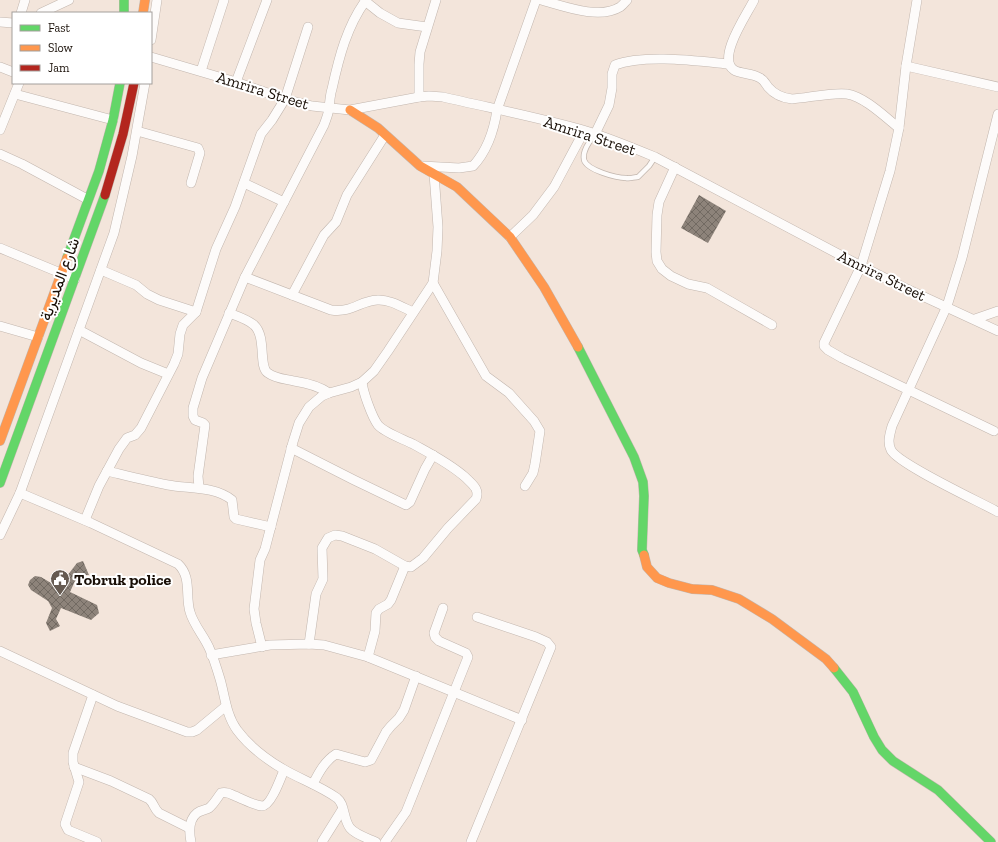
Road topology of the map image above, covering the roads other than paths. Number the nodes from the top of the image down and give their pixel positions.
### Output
1 (25, 0) edge
2 (69, 0) edge
3 (124, 0) edge
4 (145, 0) edge
5 (157, 0) edge
6 (224, 0) edge
7 (267, 0) edge
8 (366, 0) edge
9 (436, 0) edge
10 (536, 0) edge
11 (541, 0) edge
12 (627, 0) edge
13 (754, 0) edge
14 (917, 0) edge
15 (21, 12) edge
16 (43, 12) edge
17 (124, 12) edge
18 (143, 12) edge
19 (0, 22) edge
20 (12, 24) edge
21 (308, 27) dead end
22 (428, 27) junction
23 (152, 33) edge
24 (152, 57) edge
25 (729, 64) junction
26 (906, 66) junction
27 (0, 67) edge
28 (201, 71) junction
29 (12, 72) edge
30 (236, 82) junction
31 (19, 84) edge
32 (120, 84) edge
33 (134, 84) edge
34 (145, 84) edge
35 (998, 87) edge
36 (15, 94) junction
37 (419, 97) junction
38 (285, 99) junction
39 (329, 108) junction
40 (350, 110) junction
41 (497, 110) junction
42 (998, 114) edge
43 (113, 120) junction
44 (899, 128) junction
45 (0, 130) edge
46 (137, 131) junction
47 (584, 131) junction
48 (595, 134) junction
49 (385, 135) junction
50 (994, 146) edge
51 (0, 154) edge
52 (655, 157) junction
53 (420, 166) junction
54 (675, 167) junction
55 (434, 174) junction
56 (192, 183) dead end
57 (244, 183) junction
58 (87, 200) junction
59 (284, 202) junction
60 (510, 237) junction
61 (0, 248) edge
62 (861, 266) junction
63 (101, 270) junction
64 (62, 273) junction
65 (245, 277) junction
66 (75, 278) junction
67 (433, 283) junction
68 (292, 295) junction
69 (947, 306) junction
70 (998, 311) edge
71 (196, 312) junction
72 (229, 312) junction
73 (413, 312) junction
74 (975, 319) junction
75 (772, 325) dead end
76 (0, 326) edge
77 (79, 330) junction
78 (998, 331) edge
79 (38, 338) junction
80 (168, 374) junction
81 (362, 382) junction
82 (908, 390) junction
83 (329, 393) junction
84 (994, 431) dead end
85 (0, 441) edge
86 (291, 448) junction
87 (433, 455) junction
88 (108, 471) junction
89 (0, 483) edge
90 (525, 486) dead end
91 (198, 488) junction
92 (20, 493) junction
93 (998, 512) edge
94 (85, 520) junction
95 (271, 527) junction
96 (0, 535) edge
97 (405, 566) junction
98 (443, 608) dead end
99 (477, 617) dead end
100 (309, 644) junction
101 (262, 647) junction
102 (0, 651) edge
103 (212, 655) junction
104 (368, 657) junction
105 (416, 676) junction
106 (454, 692) junction
107 (93, 695) junction
108 (226, 706) junction
109 (522, 720) junction
110 (74, 767) junction
111 (284, 770) junction
112 (313, 784) junction
113 (342, 810) junction
114 (189, 828) junction
115 (75, 833) junction
116 (71, 842) edge
117 (97, 842) edge
118 (191, 842) edge
119 (322, 842) edge
120 (376, 842) edge
121 (385, 842) edge
122 (471, 842) edge
123 (991, 842) edge

1 - 15 street
2 - 16 street
3 - 17 street
4 - 18 street
5 - 23 street
6 - 28 street
7 - 30 street
8 - 22 street
8 - 39 street
9 - 22 street
10 - 41 street
11 - 12 street
13 - 25 street
14 - 26 street
19 - 20 street
21 - 38 street
22 - 37 street
24 - 28 street, Amrira Street
25 - 44 street
25 - 48 street
26 - 35 street
26 - 44 street
27 - 29 street
28 - 30 street, Amrira Street
30 - 38 street, Amrira Street
31 - 36 street
32 - 43 street, شارع المديرية
33 - 66 street, شارع المديرية
34 - 46 street
36 - 43 street
36 - 45 street
37 - 40 street, Amrira Street
37 - 41 street, Amrira Street
38 - 39 street, Amrira Street
38 - 57 street
39 - 40 street, Amrira Street
39 - 59 street
40 - 49 street
41 - 47 street, Amrira Street
41 - 53 street
42 - 50 street
43 - 58 street, شارع المديرية
44 - 62 street
46 - 56 street
46 - 63 street
47 - 48 street, Amrira Street
47 - 60 street
48 - 52 street, Amrira Street
48 - 52 lane
49 - 53 street
49 - 68 street
50 - 69 street
51 - 58 street
52 - 54 street, Amrira Street
53 - 55 street
54 - 62 street, Amrira Street
54 - 75 street
55 - 60 street
55 - 67 street
57 - 59 street
57 - 71 street
58 - 64 street, شارع المديرية
59 - 65 street
60 - 123 street
61 - 64 street
62 - 69 street, Amrira Street
62 - 82 street
63 - 71 street
63 - 77 street
64 - 66 street
64 - 79 street, شارع المديرية
65 - 68 street
65 - 72 street
66 - 89 street, شارع المديرية
67 - 73 street
67 - 90 street
68 - 73 street
69 - 74 street, Amrira Street
69 - 82 street
70 - 74 street
71 - 80 street
72 - 83 street
72 - 91 street
73 - 81 street
74 - 78 street, Amrira Street
76 - 79 street
77 - 80 street
77 - 92 street
79 - 85 street, شارع المديرية
80 - 88 street
81 - 83 street
81 - 87 street
82 - 84 street
82 - 93 street
83 - 86 street
86 - 87 street
86 - 95 street
87 - 97 street
88 - 91 street
88 - 94 street
91 - 95 street
92 - 94 street
92 - 96 street
94 - 103 street
95 - 101 street
97 - 100 street
97 - 104 street
98 - 106 street
99 - 109 street
100 - 101 street
100 - 104 street
101 - 103 street
102 - 107 street
103 - 108 street
104 - 105 street
105 - 106 street
105 - 112 street
106 - 109 street
106 - 121 street
107 - 108 street
107 - 110 street
108 - 111 street
109 - 122 street
110 - 114 street
110 - 115 street
111 - 112 street
111 - 114 street
112 - 113 street
113 - 119 street
113 - 120 street
114 - 118 street
115 - 116 street
115 - 117 street

